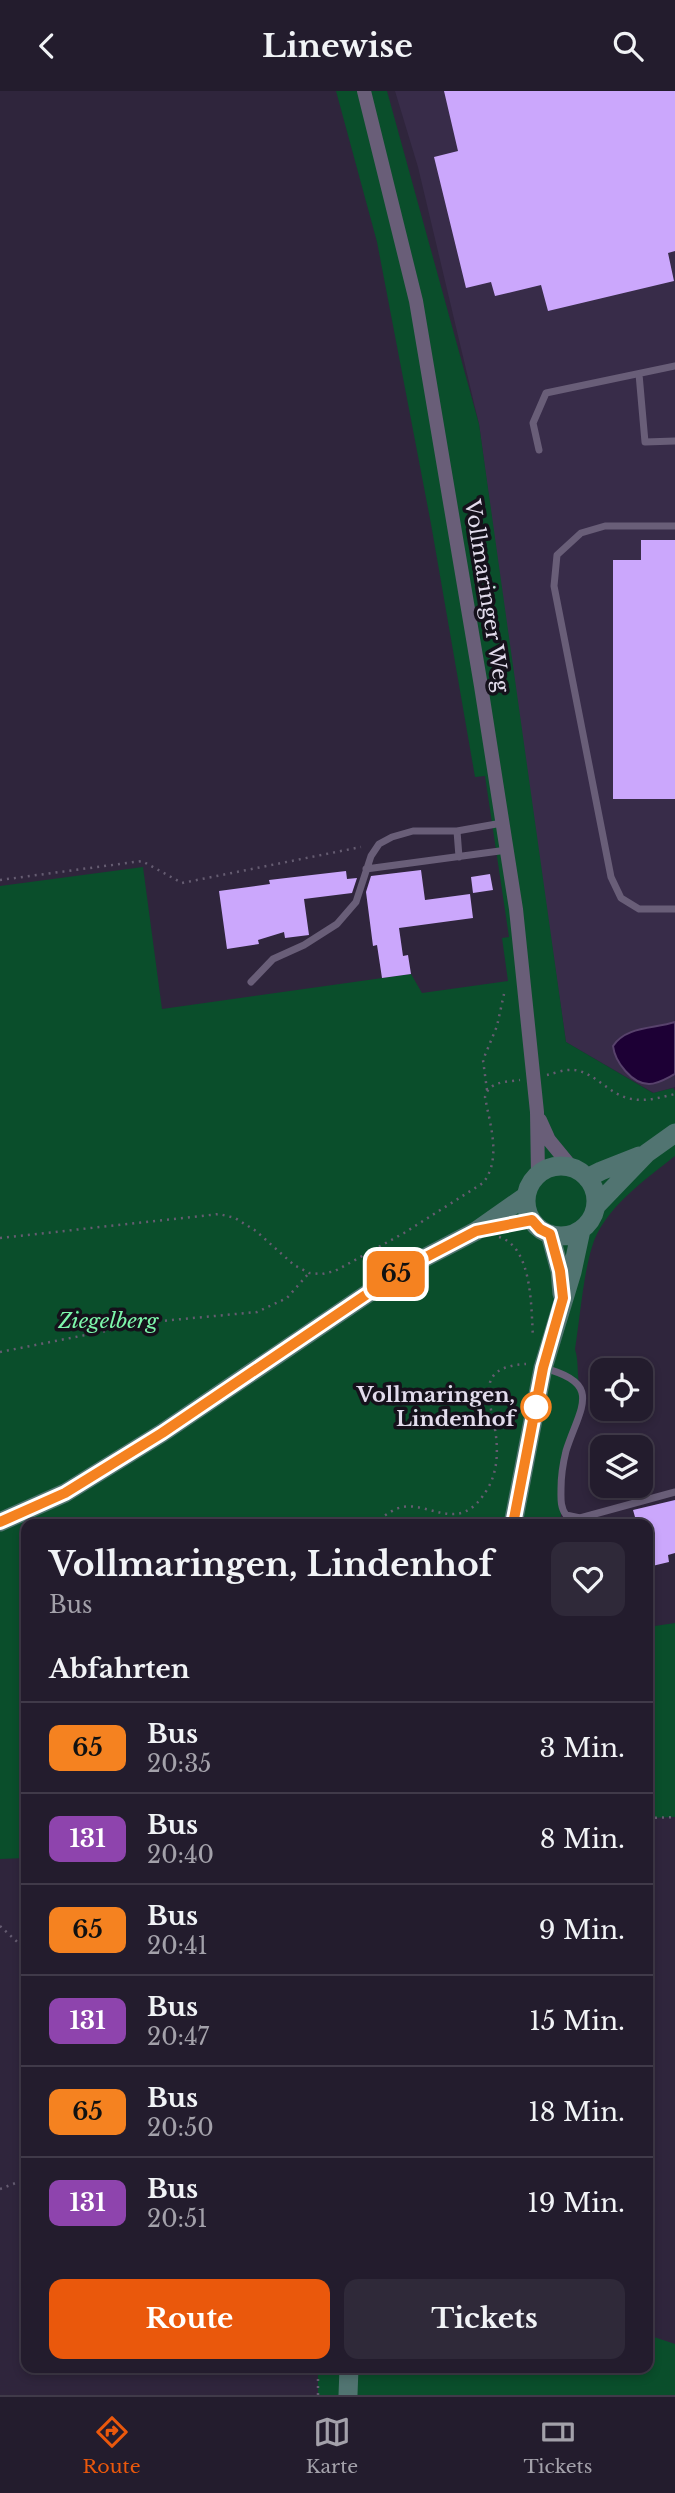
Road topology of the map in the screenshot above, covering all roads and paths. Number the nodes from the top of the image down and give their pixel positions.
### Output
1 (364, 91) edge
2 (675, 366) edge
3 (639, 374) junction
4 (675, 441) edge
5 (539, 450) dead end
6 (675, 526) edge
7 (502, 823) junction
8 (457, 831) junction
9 (379, 844) junction
10 (507, 851) junction
11 (459, 857) junction
12 (366, 869) junction
13 (0, 880) edge
14 (675, 909) edge
15 (251, 982) dead end
16 (504, 993) dead end
17 (534, 1077) junction
18 (487, 1090) junction
19 (675, 1094) edge
20 (537, 1112) junction
21 (675, 1133) edge
22 (647, 1153) junction
23 (580, 1173) junction
24 (538, 1175) junction
25 (526, 1196) junction
26 (596, 1206) junction
27 (532, 1220) junction
28 (581, 1230) junction
29 (476, 1231) junction
30 (550, 1234) junction
31 (0, 1238) edge
32 (309, 1273) junction
33 (563, 1298) junction
34 (533, 1341) dead end
35 (0, 1352) edge
36 (543, 1368) junction
37 (675, 1492) edge
38 (382, 1519) edge
39 (514, 1519) edge
40 (0, 1522) edge
41 (675, 1817) edge
42 (653, 1818) edge
43 (0, 1926) edge
44 (21, 1945) edge
45 (21, 2181) edge
46 (0, 2189) edge
47 (318, 2373) edge
48 (349, 2373) edge
49 (318, 2395) edge
50 (348, 2395) edge

1 - 7 street, Vollmaringer Weg
2 - 3 lane
3 - 4 lane
3 - 5 lane
6 - 14 lane
7 - 8 lane
7 - 10 street, Vollmaringer Weg
8 - 9 lane
8 - 11 lane
9 - 12 lane
9 - 13 path
10 - 11 lane
10 - 17 street, Vollmaringer Weg
11 - 12 lane
12 - 15 lane
16 - 18 path
17 - 18 path
17 - 19 path
17 - 20 street, Vollmaringer Weg
18 - 32 path
20 - 23 street, Vollmaringer Weg
20 - 24 street, Vollmaringer Weg
21 - 22 street
22 - 23 street
22 - 26 street
23 - 24 street
23 - 26 street
24 - 25 street
25 - 27 street
25 - 29 street
26 - 28 street
27 - 29 street
27 - 30 street
28 - 30 street
28 - 33 street
29 - 34 path
29 - 40 street
30 - 33 street
31 - 32 path
32 - 35 path
33 - 36 street
36 - 37 lane
36 - 38 path
36 - 39 street
41 - 42 path
43 - 44 path
45 - 46 path
47 - 49 path
48 - 50 street

